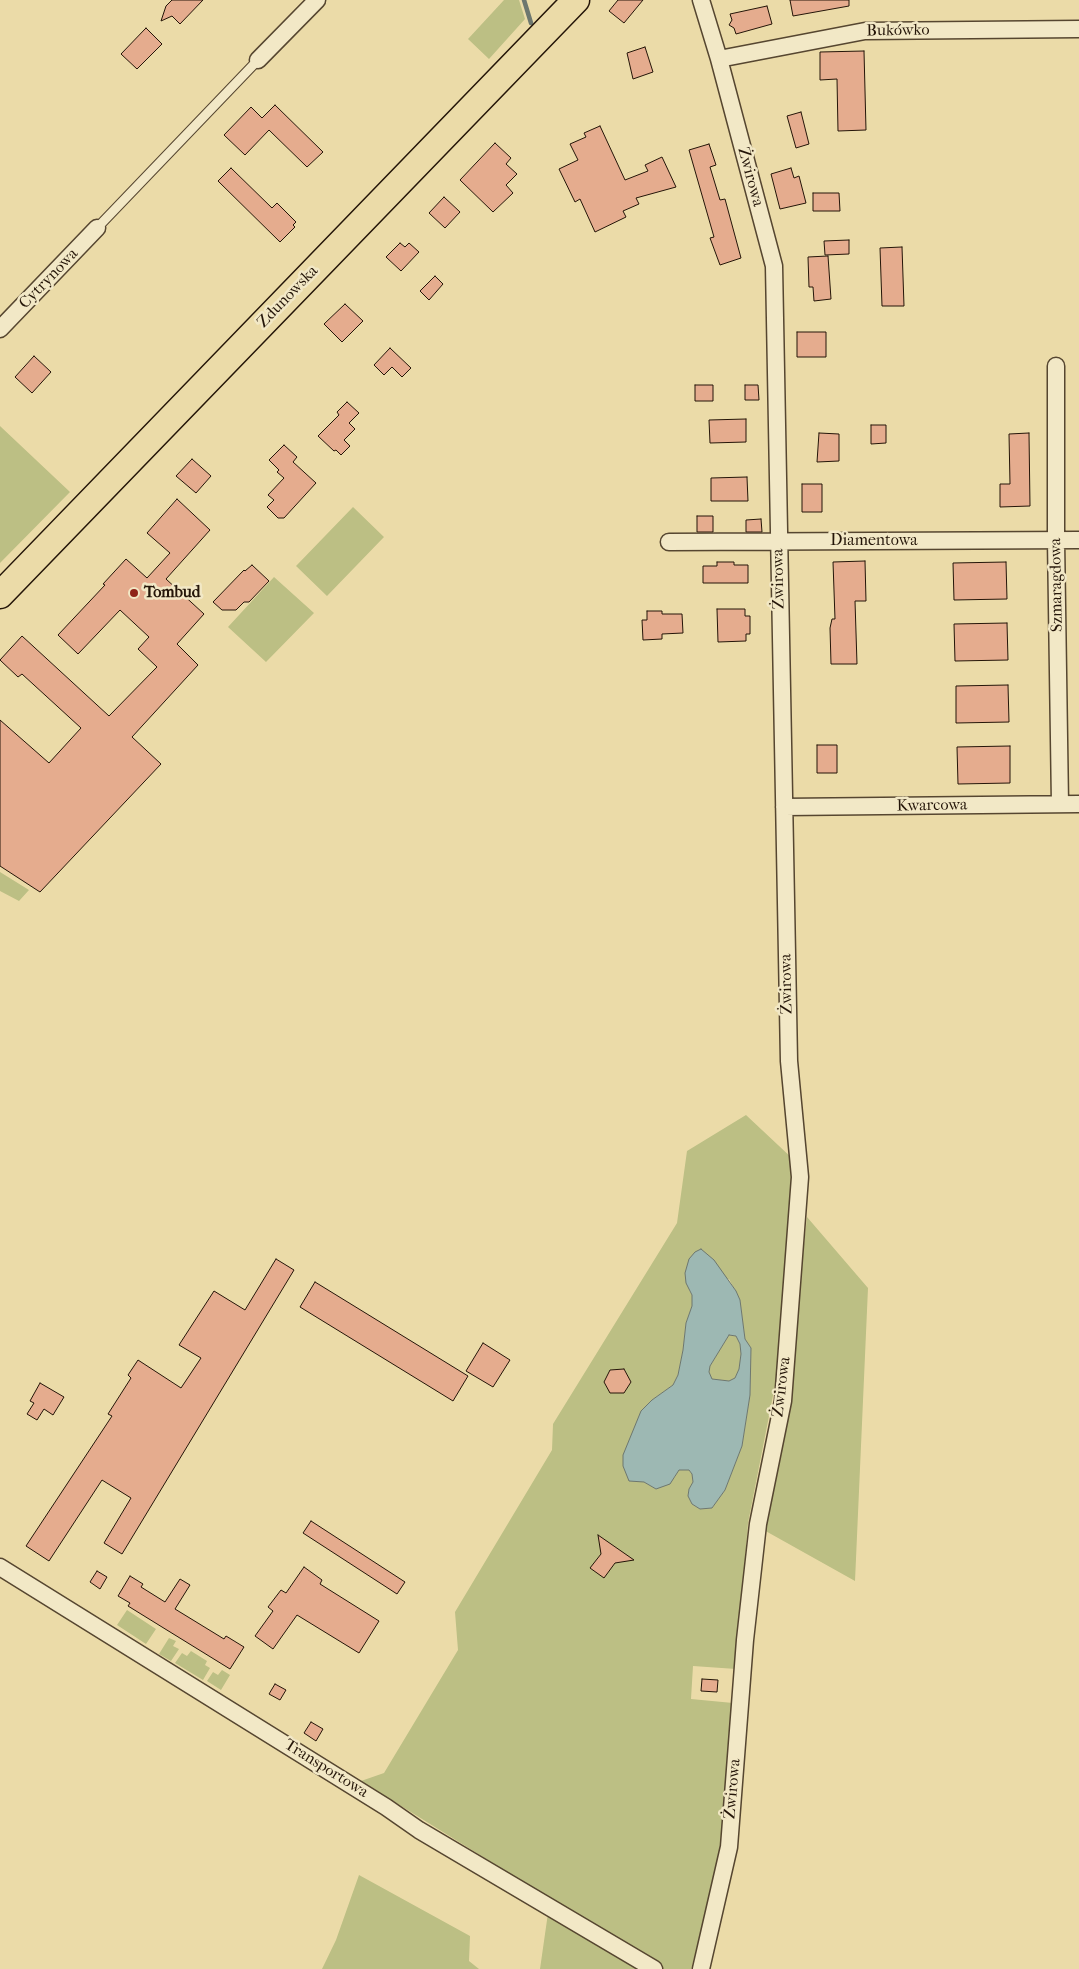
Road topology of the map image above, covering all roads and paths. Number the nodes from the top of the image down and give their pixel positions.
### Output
1 (316, 0) edge
2 (576, 0) edge
3 (701, 0) edge
4 (1079, 29) edge
5 (719, 59) junction
6 (258, 60) joint
7 (97, 228) joint
8 (0, 329) edge
9 (1056, 366) dead end
10 (1056, 540) junction
11 (1079, 540) edge
12 (778, 541) junction
13 (670, 542) dead end
14 (0, 595) edge
15 (1060, 804) junction
16 (1079, 804) edge
17 (784, 807) junction
18 (0, 1567) edge
19 (654, 1969) edge
20 (701, 1969) edge

1 - 6 street
2 - 14 main road, Zdunowska
3 - 5 street, Żwirowa
4 - 5 street, Bukówko
5 - 12 street, Żwirowa
6 - 7 lane
7 - 8 street, Cytrynowa
9 - 10 street, Szmaragdowa
10 - 11 street, Diamentowa
10 - 12 street, Diamentowa
10 - 15 street, Szmaragdowa
12 - 13 street, Diamentowa
12 - 17 street, Żwirowa
15 - 16 street, Kwarcowa
15 - 17 street, Kwarcowa
17 - 20 street, Żwirowa
18 - 19 street, Transportowa

